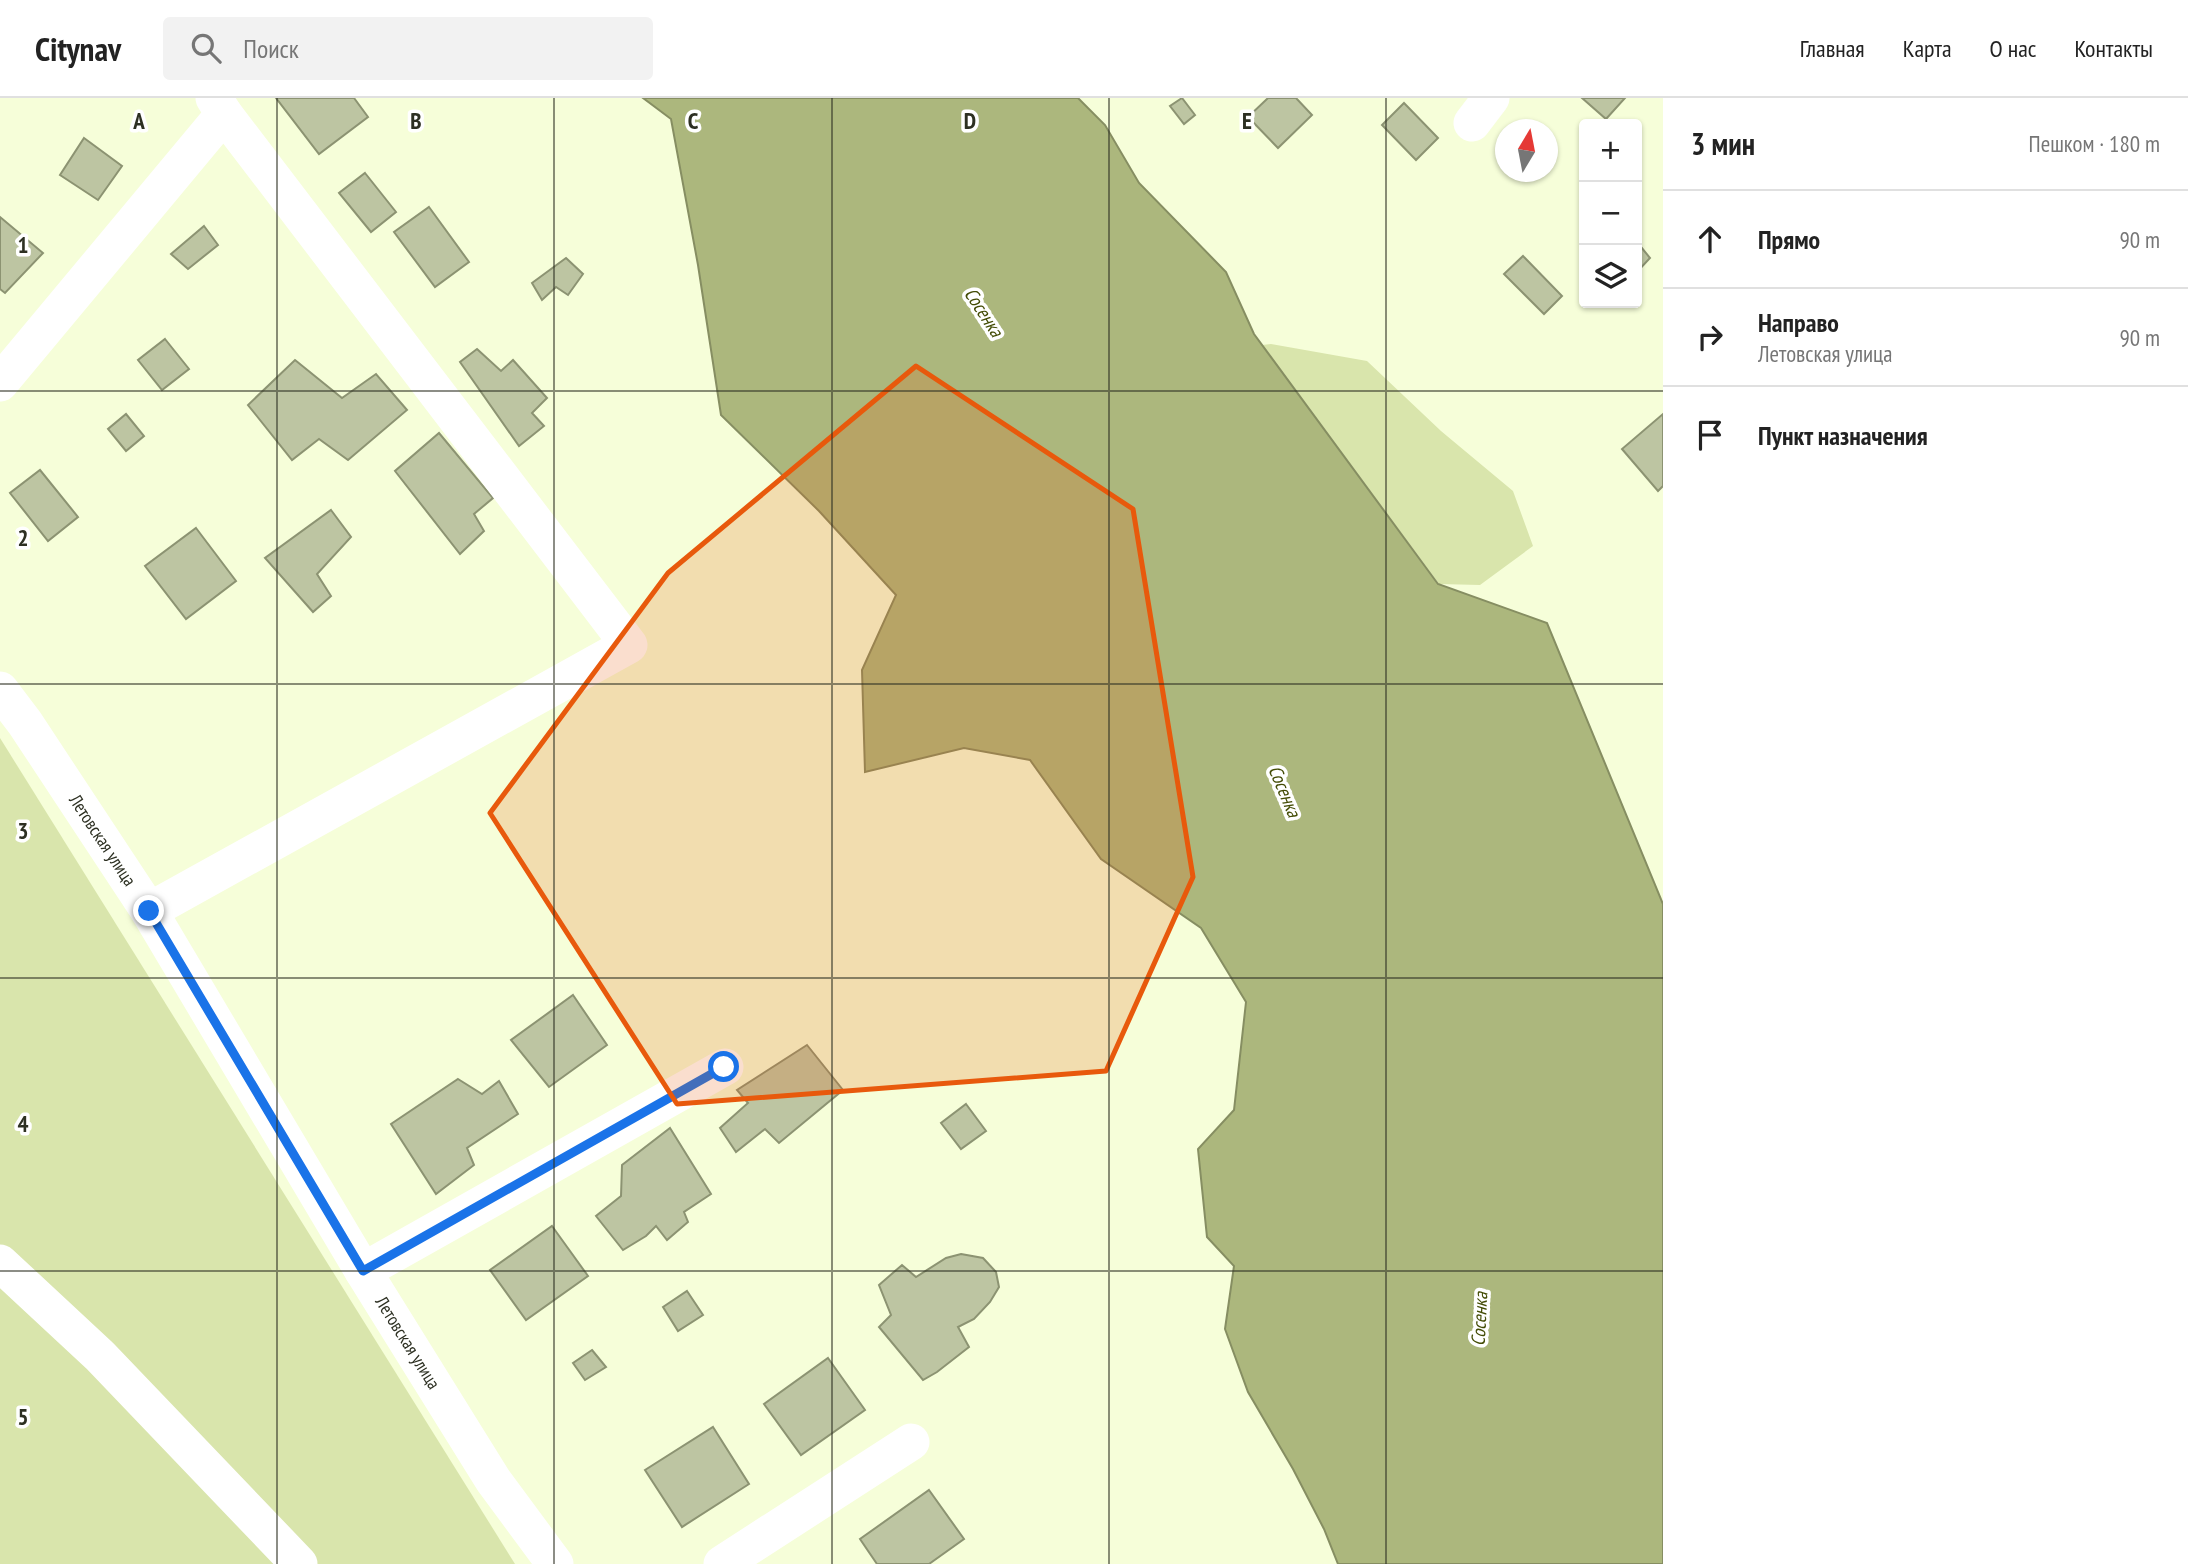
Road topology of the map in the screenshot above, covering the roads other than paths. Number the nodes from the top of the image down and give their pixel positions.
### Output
1 (219, 106) edge
2 (0, 383) edge
3 (0, 690) edge
4 (149, 911) junction
5 (724, 1067) dead end
6 (0, 1263) edge
7 (363, 1271) junction
8 (911, 1442) dead end
9 (299, 1564) edge
10 (555, 1564) edge
11 (722, 1564) edge

1 - 2 street
1 - 4 street
3 - 4 street, Летовская улица
4 - 7 street, Летовская улица
5 - 7 street
6 - 9 street
7 - 10 street, Летовская улица
8 - 11 street

